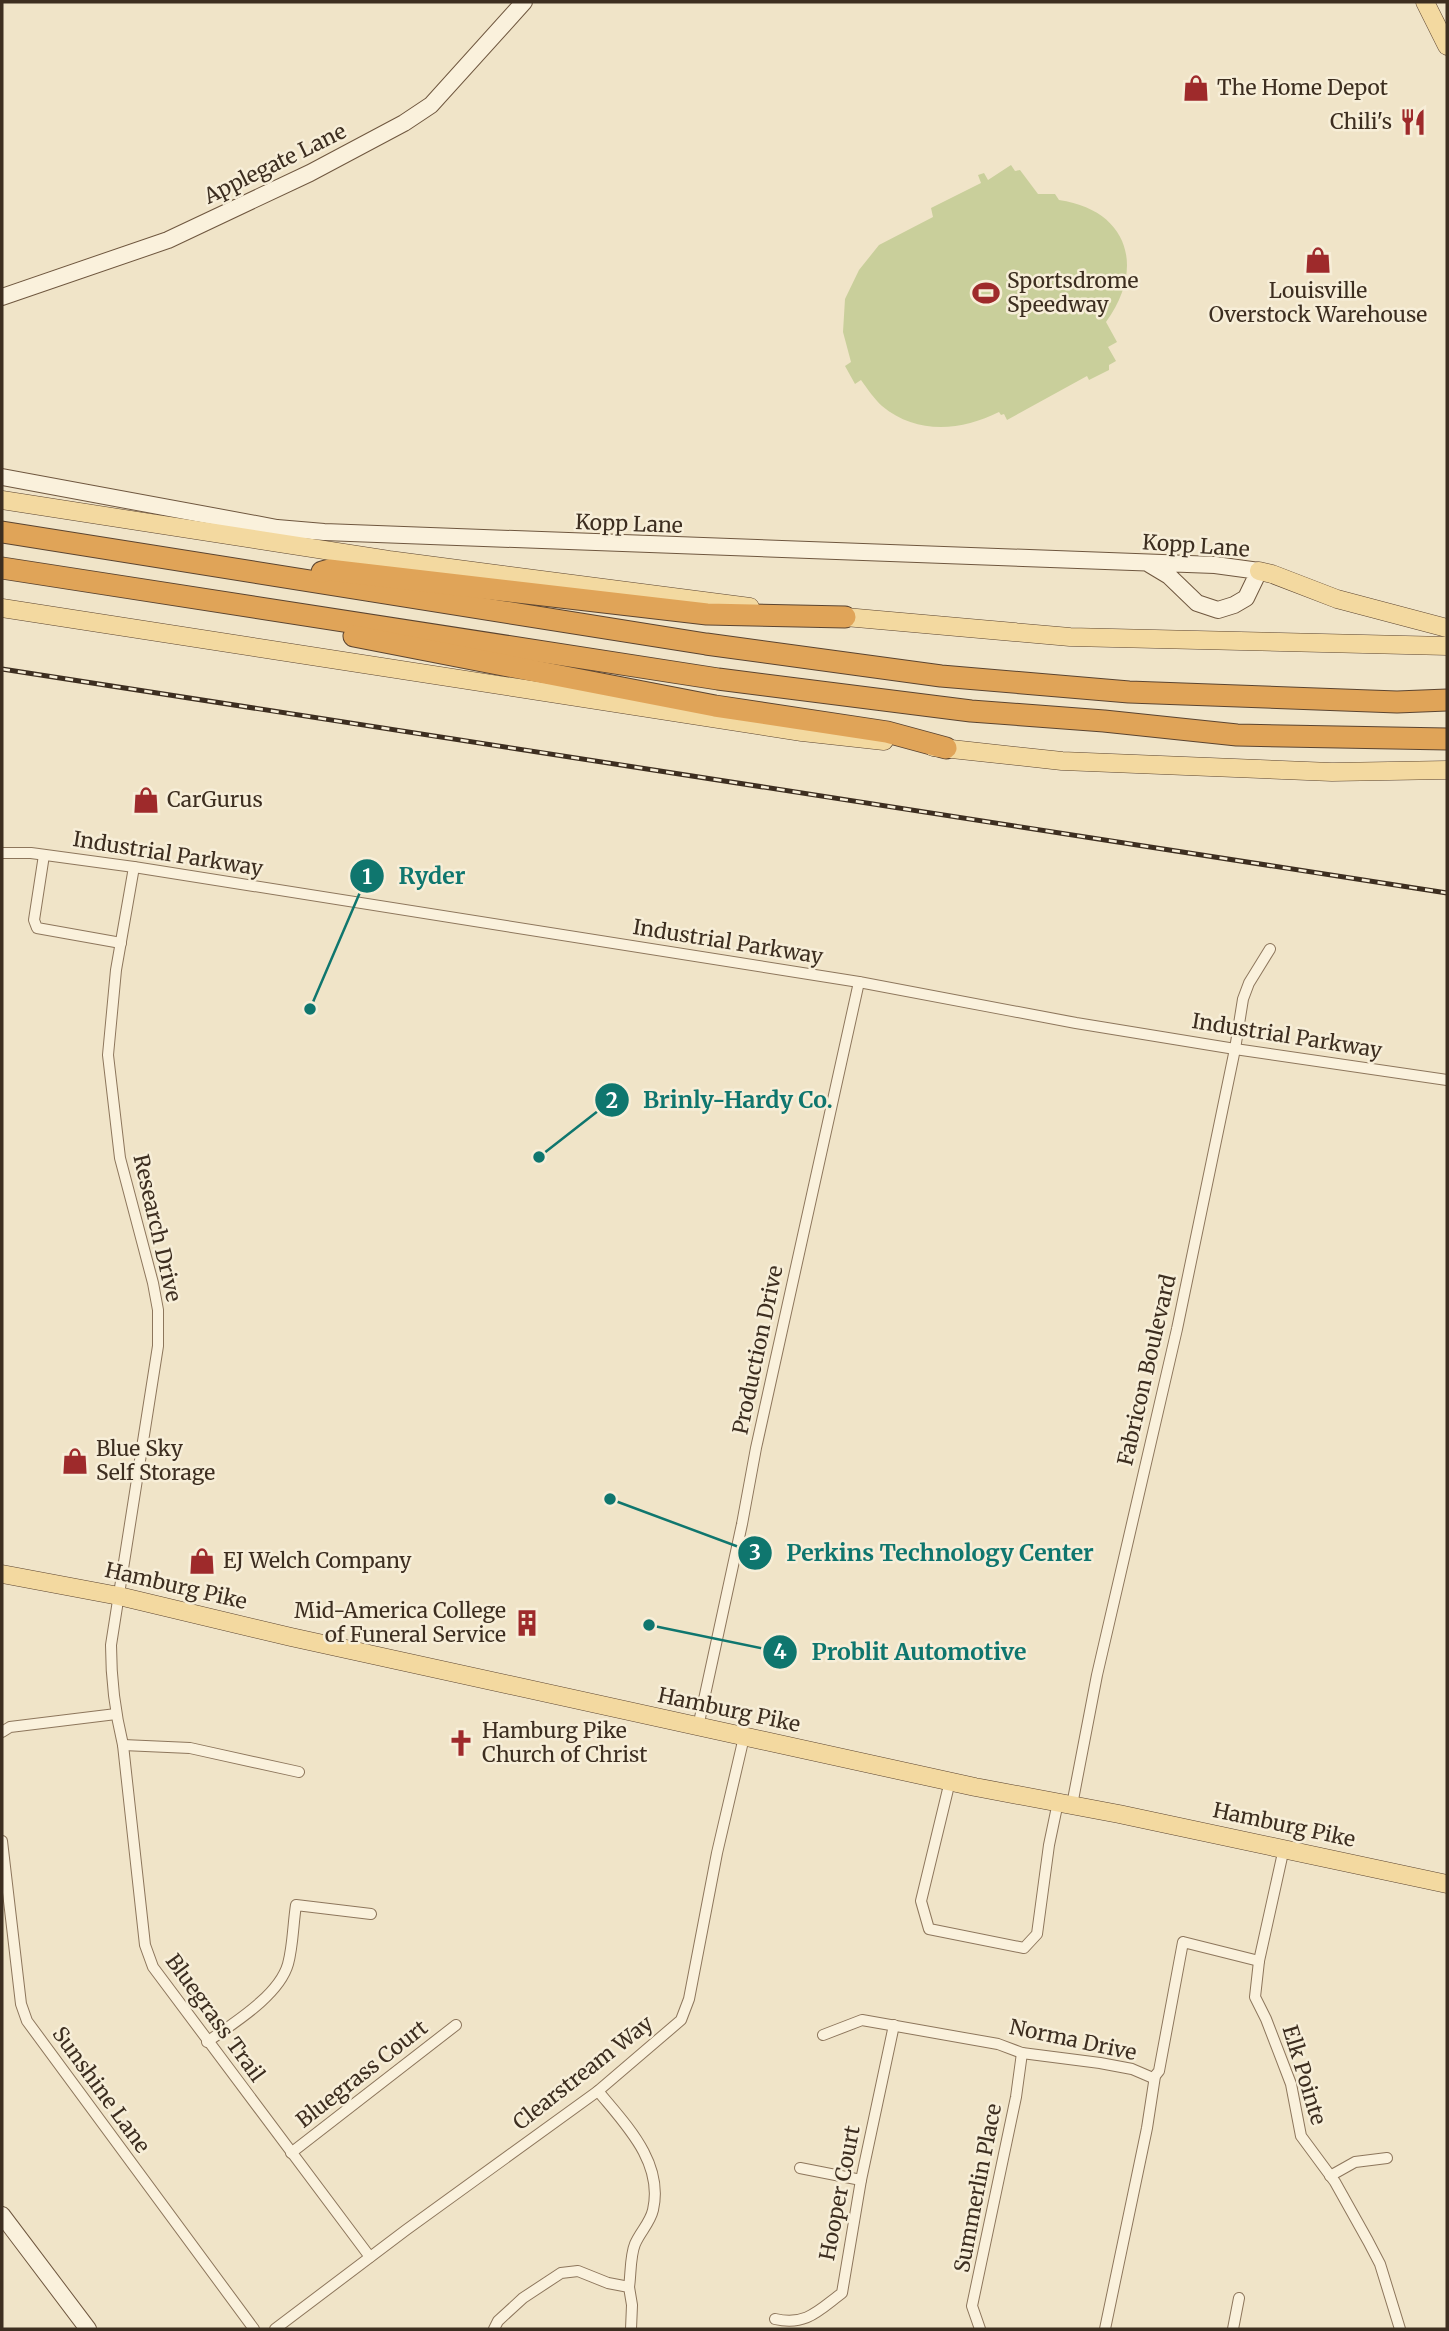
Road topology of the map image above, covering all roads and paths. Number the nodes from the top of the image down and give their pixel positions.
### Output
1 (524, 2) edge
2 (1425, 2) edge
3 (1447, 46) edge
4 (2, 297) edge
5 (2, 477) edge
6 (2, 500) edge
7 (2, 532) edge
8 (1149, 564) junction
9 (2, 568) edge
10 (1259, 571) junction
11 (287, 578) junction
12 (2, 608) edge
13 (318, 617) junction
14 (845, 617) junction
15 (1447, 628) edge
16 (1447, 646) edge
17 (1447, 701) edge
18 (1447, 739) edge
19 (946, 748) junction
20 (1447, 770) edge
21 (2, 853) edge
22 (44, 855) junction
23 (134, 867) junction
24 (121, 943) junction
25 (1270, 949) dead end
26 (859, 982) junction
27 (1235, 1049) junction
28 (1447, 1080) edge
29 (2, 1574) edge
30 (119, 1596) junction
31 (116, 1714) junction
32 (698, 1727) junction
33 (2, 1732) edge
34 (744, 1737) junction
35 (123, 1745) junction
36 (299, 1772) dead end
37 (950, 1782) junction
38 (1065, 1803) junction
39 (2, 1841) edge
40 (1284, 1848) junction
41 (1447, 1884) edge
42 (371, 1914) dead end
43 (1259, 1961) junction
44 (456, 2025) dead end
45 (894, 2025) junction
46 (823, 2035) dead end
47 (207, 2042) junction
48 (1022, 2053) junction
49 (1155, 2076) junction
50 (597, 2091) junction
51 (291, 2154) junction
52 (1387, 2158) dead end
53 (800, 2168) dead end
54 (1330, 2176) junction
55 (861, 2180) junction
56 (2, 2215) edge
57 (370, 2257) junction
58 (629, 2287) junction
59 (1239, 2298) dead end
60 (775, 2319) dead end
61 (88, 2329) edge
62 (254, 2329) edge
63 (275, 2329) edge
64 (494, 2329) edge
65 (631, 2329) edge
66 (980, 2329) edge
67 (1105, 2329) edge
68 (1233, 2329) edge
69 (1400, 2329) edge

1 - 4 street, Applegate Lane
2 - 3 main road
5 - 8 street, Kopp Lane
6 - 14 main road
7 - 11 highway
8 - 10 street, Kopp Lane
8 - 10 street
9 - 13 highway
10 - 15 main road
11 - 14 highway
11 - 17 highway
12 - 19 main road
13 - 18 highway
13 - 19 highway
14 - 16 main road
19 - 20 main road
21 - 22 street, Industrial Parkway
22 - 23 street, Industrial Parkway
22 - 24 street
23 - 24 street, Research Drive
23 - 26 street, Industrial Parkway
24 - 30 street, Research Drive
25 - 27 street, Fabricon Boulevard
26 - 27 street, Industrial Parkway
26 - 32 street, Production Drive
27 - 28 street, Industrial Parkway
27 - 38 street, Fabricon Boulevard
29 - 30 main road, Hamburg Pike
30 - 31 street, Bluegrass Trail
30 - 32 main road, Hamburg Pike
31 - 33 street
31 - 35 street, Bluegrass Trail
32 - 34 main road, Hamburg Pike
34 - 37 main road, Hamburg Pike
34 - 50 street, Clearstream Way
35 - 36 street
35 - 47 street, Bluegrass Trail
37 - 38 main road, Hamburg Pike
37 - 38 street, Fabricon Boulevard
38 - 40 main road, Hamburg Pike
39 - 62 street, Sunshine Lane
40 - 41 main road, Hamburg Pike
40 - 43 street, Elk Pointe
42 - 47 street
43 - 49 street, Norma Drive
43 - 54 street, Elk Pointe
44 - 51 street, Bluegrass Court
45 - 46 street, Norma Drive
45 - 48 street, Norma Drive
45 - 55 street, Hooper Court
47 - 51 street, Bluegrass Trail
48 - 49 street, Norma Drive
48 - 66 street, Summerlin Place
49 - 67 street
50 - 57 street, Clearstream Way
50 - 58 street
51 - 57 street, Bluegrass Trail
52 - 54 street
53 - 55 street
54 - 69 street, Elk Pointe
55 - 60 street, Hooper Court
56 - 61 street
57 - 63 street, Clearstream Way
58 - 64 street
58 - 65 street
59 - 68 street

